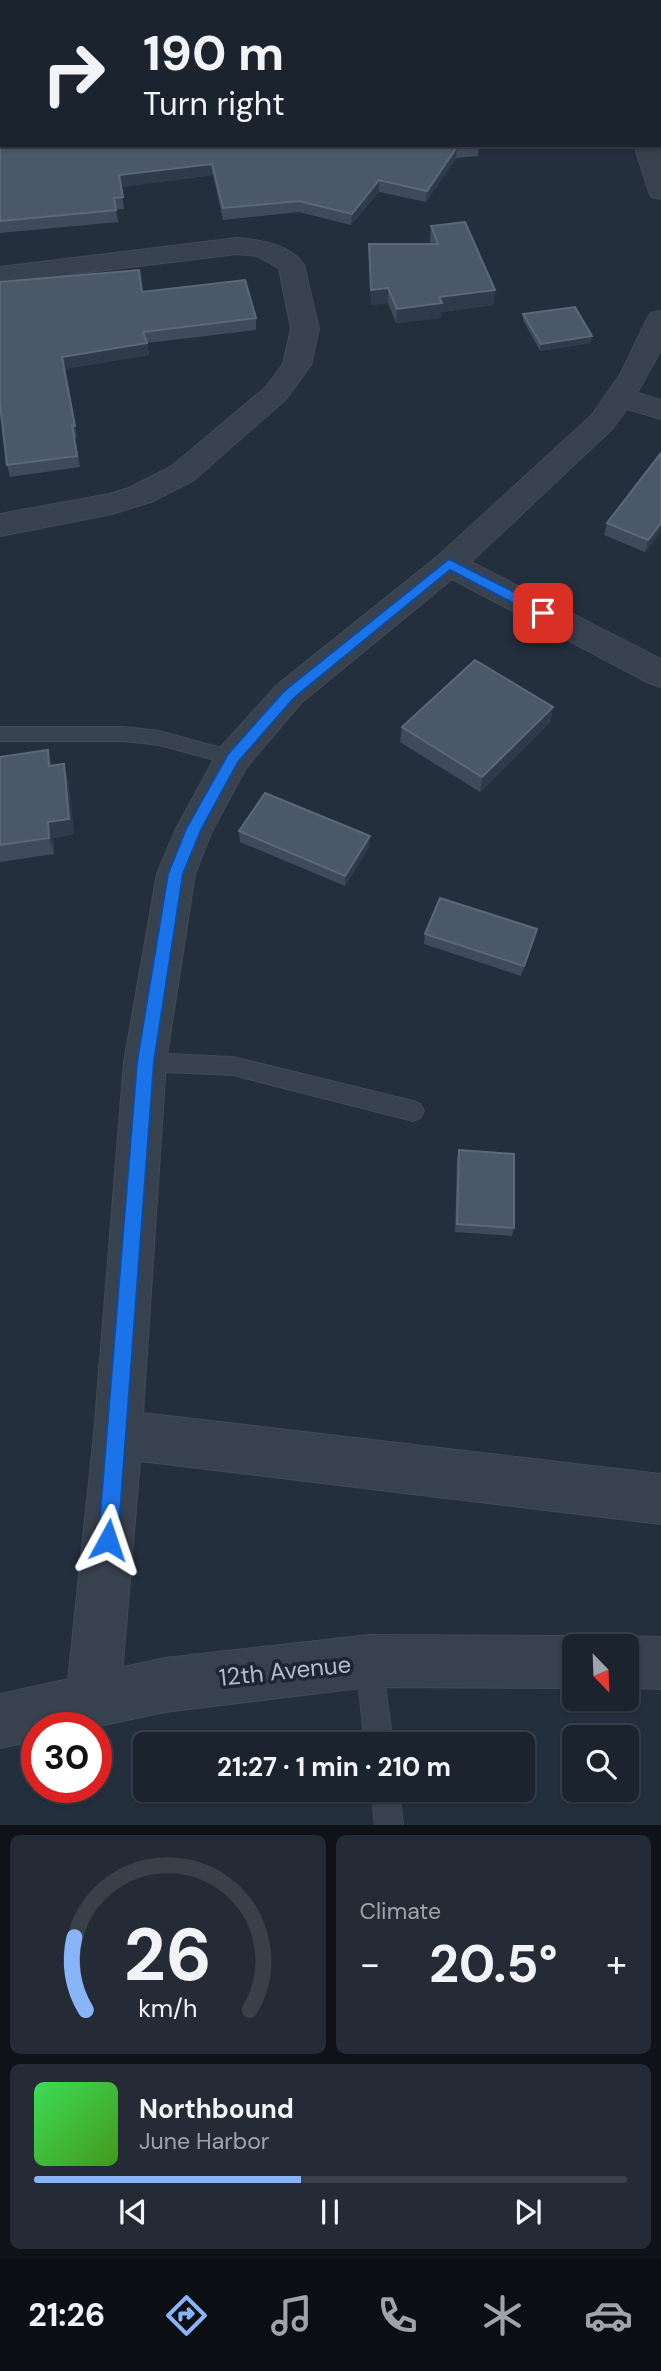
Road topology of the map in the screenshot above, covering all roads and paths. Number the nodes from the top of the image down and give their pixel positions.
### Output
1 (647, 147) edge
2 (661, 192) edge
3 (0, 275) edge
4 (661, 319) edge
5 (622, 398) junction
6 (661, 410) edge
7 (0, 525) edge
8 (449, 564) junction
9 (661, 674) edge
10 (0, 734) edge
11 (233, 758) junction
12 (145, 1062) junction
13 (413, 1111) dead end
14 (118, 1434) junction
15 (661, 1499) edge
16 (369, 1661) junction
17 (562, 1662) edge
18 (639, 1662) edge
19 (661, 1663) edge
20 (93, 1699) junction
21 (0, 1721) edge
22 (377, 1732) edge
23 (386, 1802) edge
24 (389, 1825) edge

1 - 2 street
3 - 7 street
4 - 5 street
5 - 6 street
5 - 8 street
8 - 9 street
8 - 11 street
10 - 11 lane
11 - 12 street
12 - 13 lane
12 - 14 street
14 - 15 street
14 - 20 street
16 - 17 street, 12th Avenue
16 - 20 street, 12th Avenue
16 - 22 lane
18 - 19 street
20 - 21 street, 12th Avenue
23 - 24 lane

